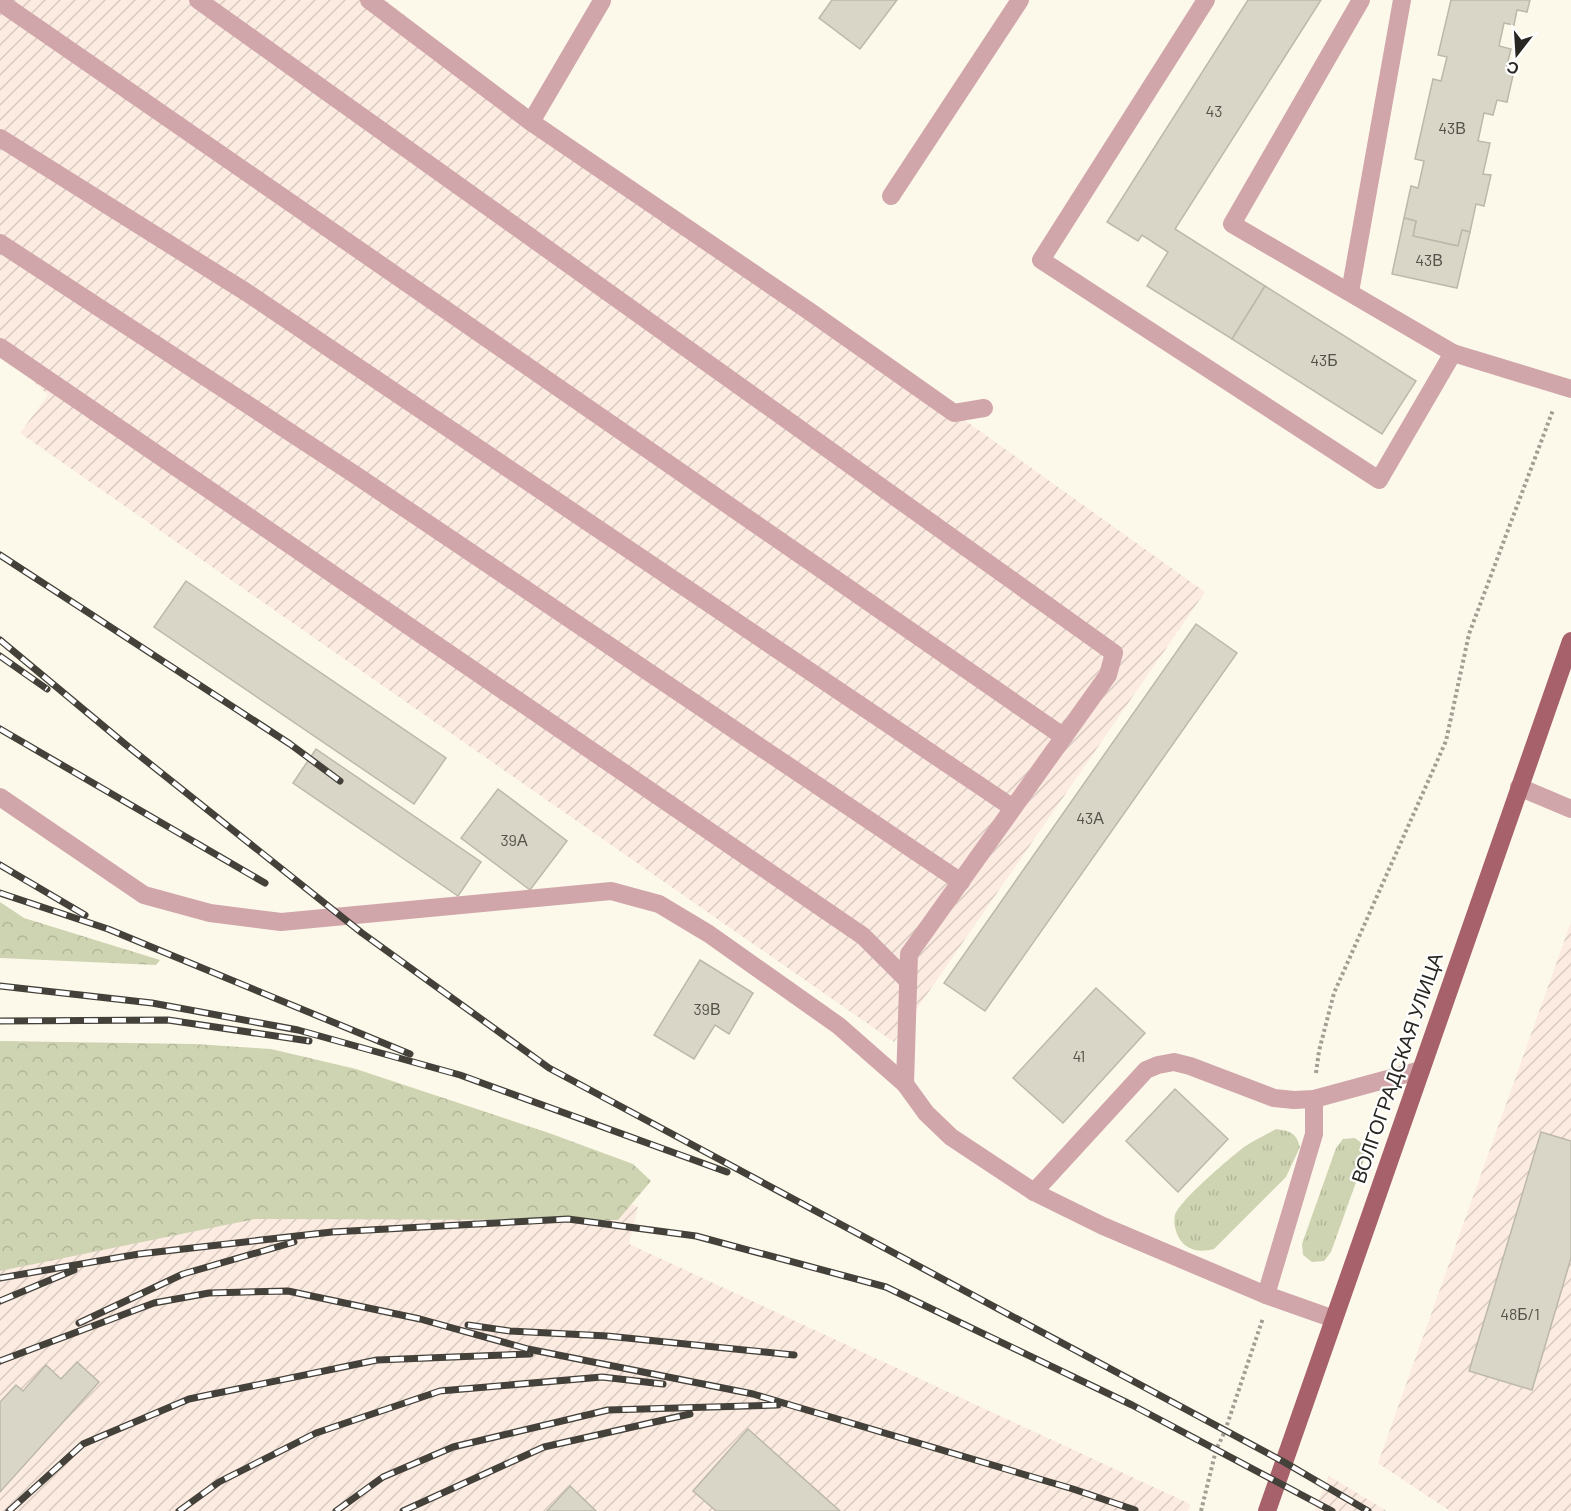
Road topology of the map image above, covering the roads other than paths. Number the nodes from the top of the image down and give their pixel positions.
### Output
1 (198, 0) edge
2 (369, 0) edge
3 (1020, 0) edge
4 (1206, 0) edge
5 (1361, 0) edge
6 (1402, 0) edge
7 (602, 1) edge
8 (0, 2) edge
9 (531, 122) junction
10 (0, 138) edge
11 (891, 196) dead end
12 (0, 243) edge
13 (1350, 292) junction
14 (0, 346) edge
15 (1454, 353) junction
16 (1566, 388) edge
17 (984, 408) dead end
18 (1571, 640) edge
19 (1064, 737) junction
20 (1519, 788) junction
21 (0, 797) edge
22 (1013, 808) junction
23 (1571, 809) edge
24 (960, 882) junction
25 (908, 981) junction
26 (1420, 1070) junction
27 (905, 1084) junction
28 (1314, 1099) junction
29 (1034, 1192) junction
30 (1266, 1295) junction
31 (1334, 1319) junction
32 (1267, 1511) edge

1 - 19 lane
2 - 9 lane
3 - 11 lane
4 - 15 lane
5 - 13 lane
6 - 13 lane
7 - 9 lane
8 - 19 lane
9 - 17 lane
10 - 22 lane
12 - 24 lane
13 - 15 lane
14 - 25 lane
15 - 16 lane
18 - 20 main road, ВОЛГОГРАДСКАЯ УЛИЦА
19 - 22 lane
20 - 23 lane
20 - 26 main road, ВОЛГОГРАДСКАЯ УЛИЦА
21 - 27 lane
22 - 24 lane
24 - 25 lane
25 - 27 lane
26 - 28 lane
26 - 31 main road, ВОЛГОГРАДСКАЯ УЛИЦА
27 - 29 lane
28 - 29 lane
28 - 30 lane
29 - 30 lane
30 - 31 lane
31 - 32 main road, ВОЛГОГРАДСКАЯ УЛИЦА

